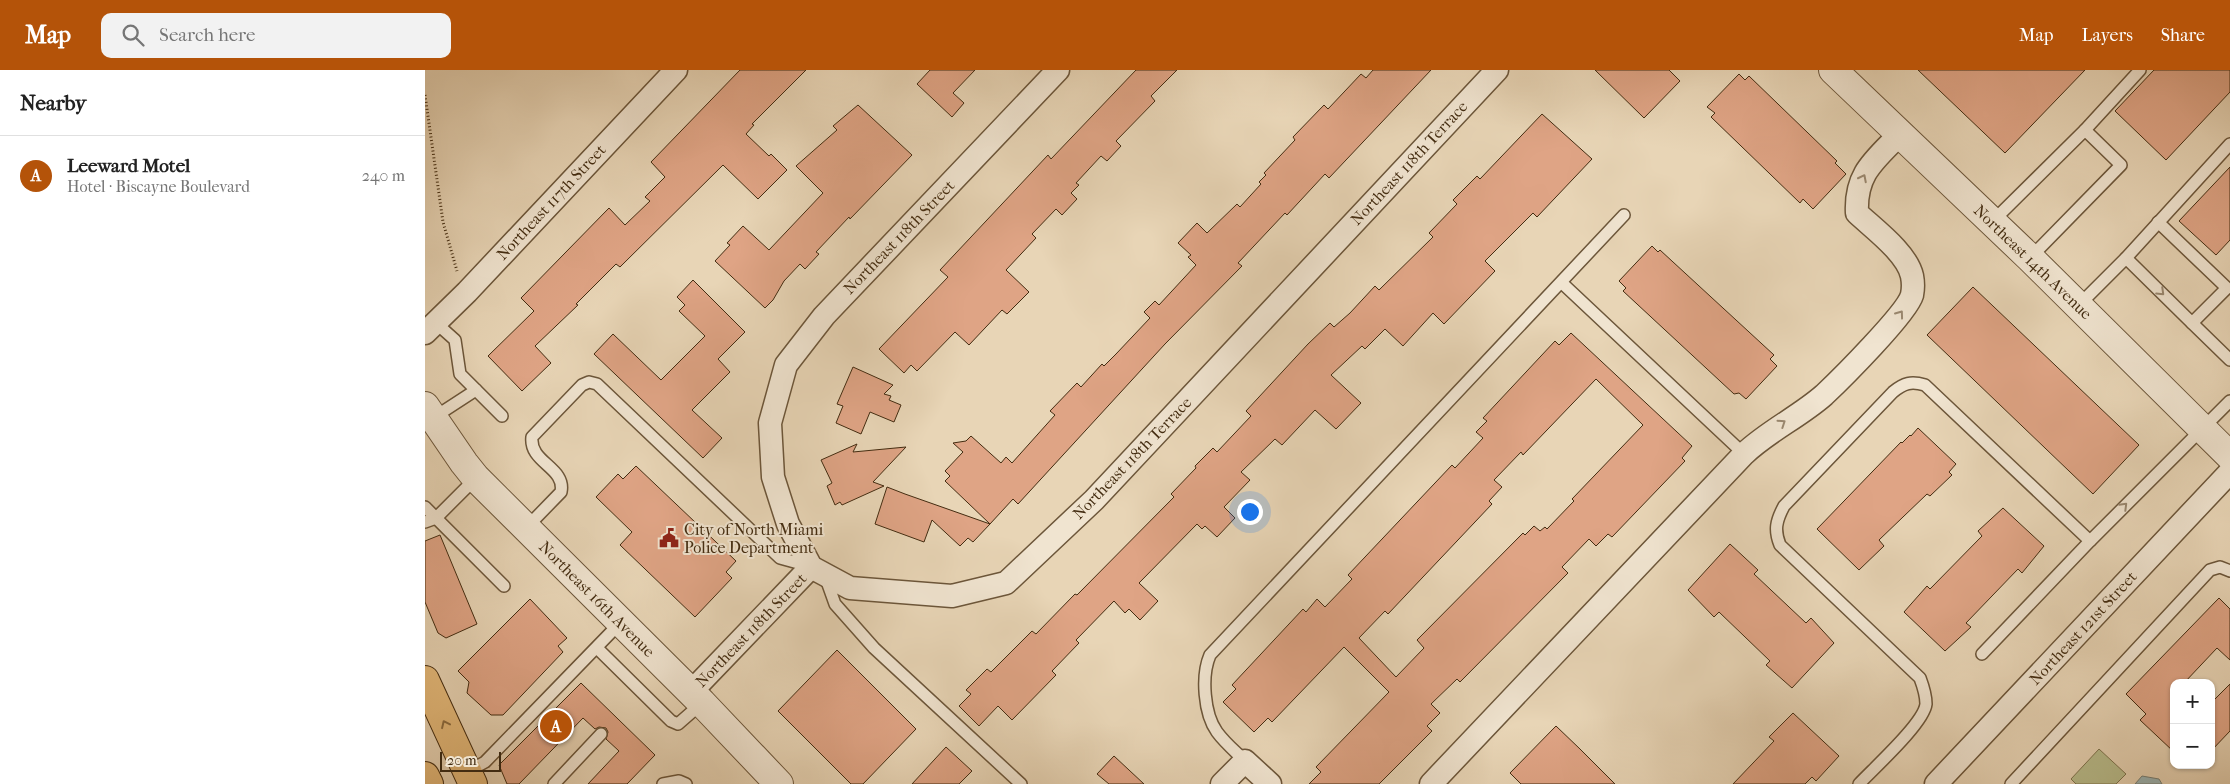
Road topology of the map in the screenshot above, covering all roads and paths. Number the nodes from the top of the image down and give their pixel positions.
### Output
1 (676, 70) edge
2 (1058, 70) edge
3 (1497, 70) edge
4 (1833, 70) edge
5 (2140, 70) edge
6 (425, 95) edge
7 (2085, 130) junction
8 (1901, 133) junction
9 (2230, 144) edge
10 (1624, 215) dead end
11 (1992, 222) junction
12 (2158, 222) junction
13 (2030, 258) junction
14 (2126, 258) junction
15 (1562, 283) junction
16 (467, 292) junction
17 (2078, 306) junction
18 (2192, 323) junction
19 (430, 328) edge
20 (2230, 360) edge
21 (476, 390) junction
22 (2230, 401) edge
23 (429, 412) edge
24 (502, 416) dead end
25 (2201, 428) junction
26 (1743, 454) junction
27 (2230, 456) edge
28 (2230, 472) edge
29 (476, 478) junction
30 (425, 507) edge
31 (430, 520) edge
32 (526, 529) junction
33 (2090, 541) junction
34 (818, 571) junction
35 (2230, 571) edge
36 (504, 586) dead end
37 (621, 622) junction
38 (597, 648) junction
39 (1982, 654) dead end
40 (425, 680) edge
41 (697, 698) junction
42 (601, 734) dead end
43 (1245, 761) junction
44 (425, 776) edge
45 (470, 778) edge
46 (429, 784) edge
47 (554, 784) edge
48 (663, 784) edge
49 (685, 784) edge
50 (779, 784) edge
51 (1021, 784) edge
52 (1222, 784) edge
53 (1270, 784) edge
54 (1431, 784) edge
55 (1859, 784) edge
56 (1936, 784) edge
57 (2011, 784) edge

1 - 16 street, Northeast 117th Street
2 - 34 street, Northeast 118th Street
3 - 34 street, Northeast 118th Terrace
4 - 8 street, Northeast 14th Avenue
5 - 7 lane
6 - 16 path
7 - 11 lane
7 - 13 lane
8 - 11 street, Northeast 14th Avenue
26 -> 8 street
9 - 12 lane
10 - 15 lane
11 - 13 street, Northeast 14th Avenue
12 - 14 lane
12 - 18 lane
13 - 17 street, Northeast 14th Avenue
14 - 17 lane
14 -> 18 lane
15 - 26 lane
15 - 43 lane
16 - 19 street, Northeast 117th Street
17 - 25 street, Northeast 14th Avenue
18 - 20 lane
19 - 21 lane
21 - 23 lane
21 - 24 lane
22 - 25 lane
23 - 29 street, Northeast 16th Avenue
25 - 27 street, Northeast 14th Avenue
33 -> 25 lane
26 - 54 street
28 - 56 street, Northeast 121st Street
29 - 31 lane
29 - 32 street, Northeast 16th Avenue
30 - 31 lane
31 - 36 lane
32 - 34 lane
32 - 37 street, Northeast 16th Avenue
33 - 39 lane
33 - 55 lane
34 - 41 street, Northeast 118th Street
34 - 51 lane
35 - 57 lane
37 - 38 lane
37 - 41 street, Northeast 16th Avenue
38 - 41 lane
38 - 45 lane
45 -> 40 main road
41 - 50 street, Northeast 16th Avenue
42 - 47 lane
43 - 52 street
43 - 53 street
44 - 46 main road
48 - 49 lane

